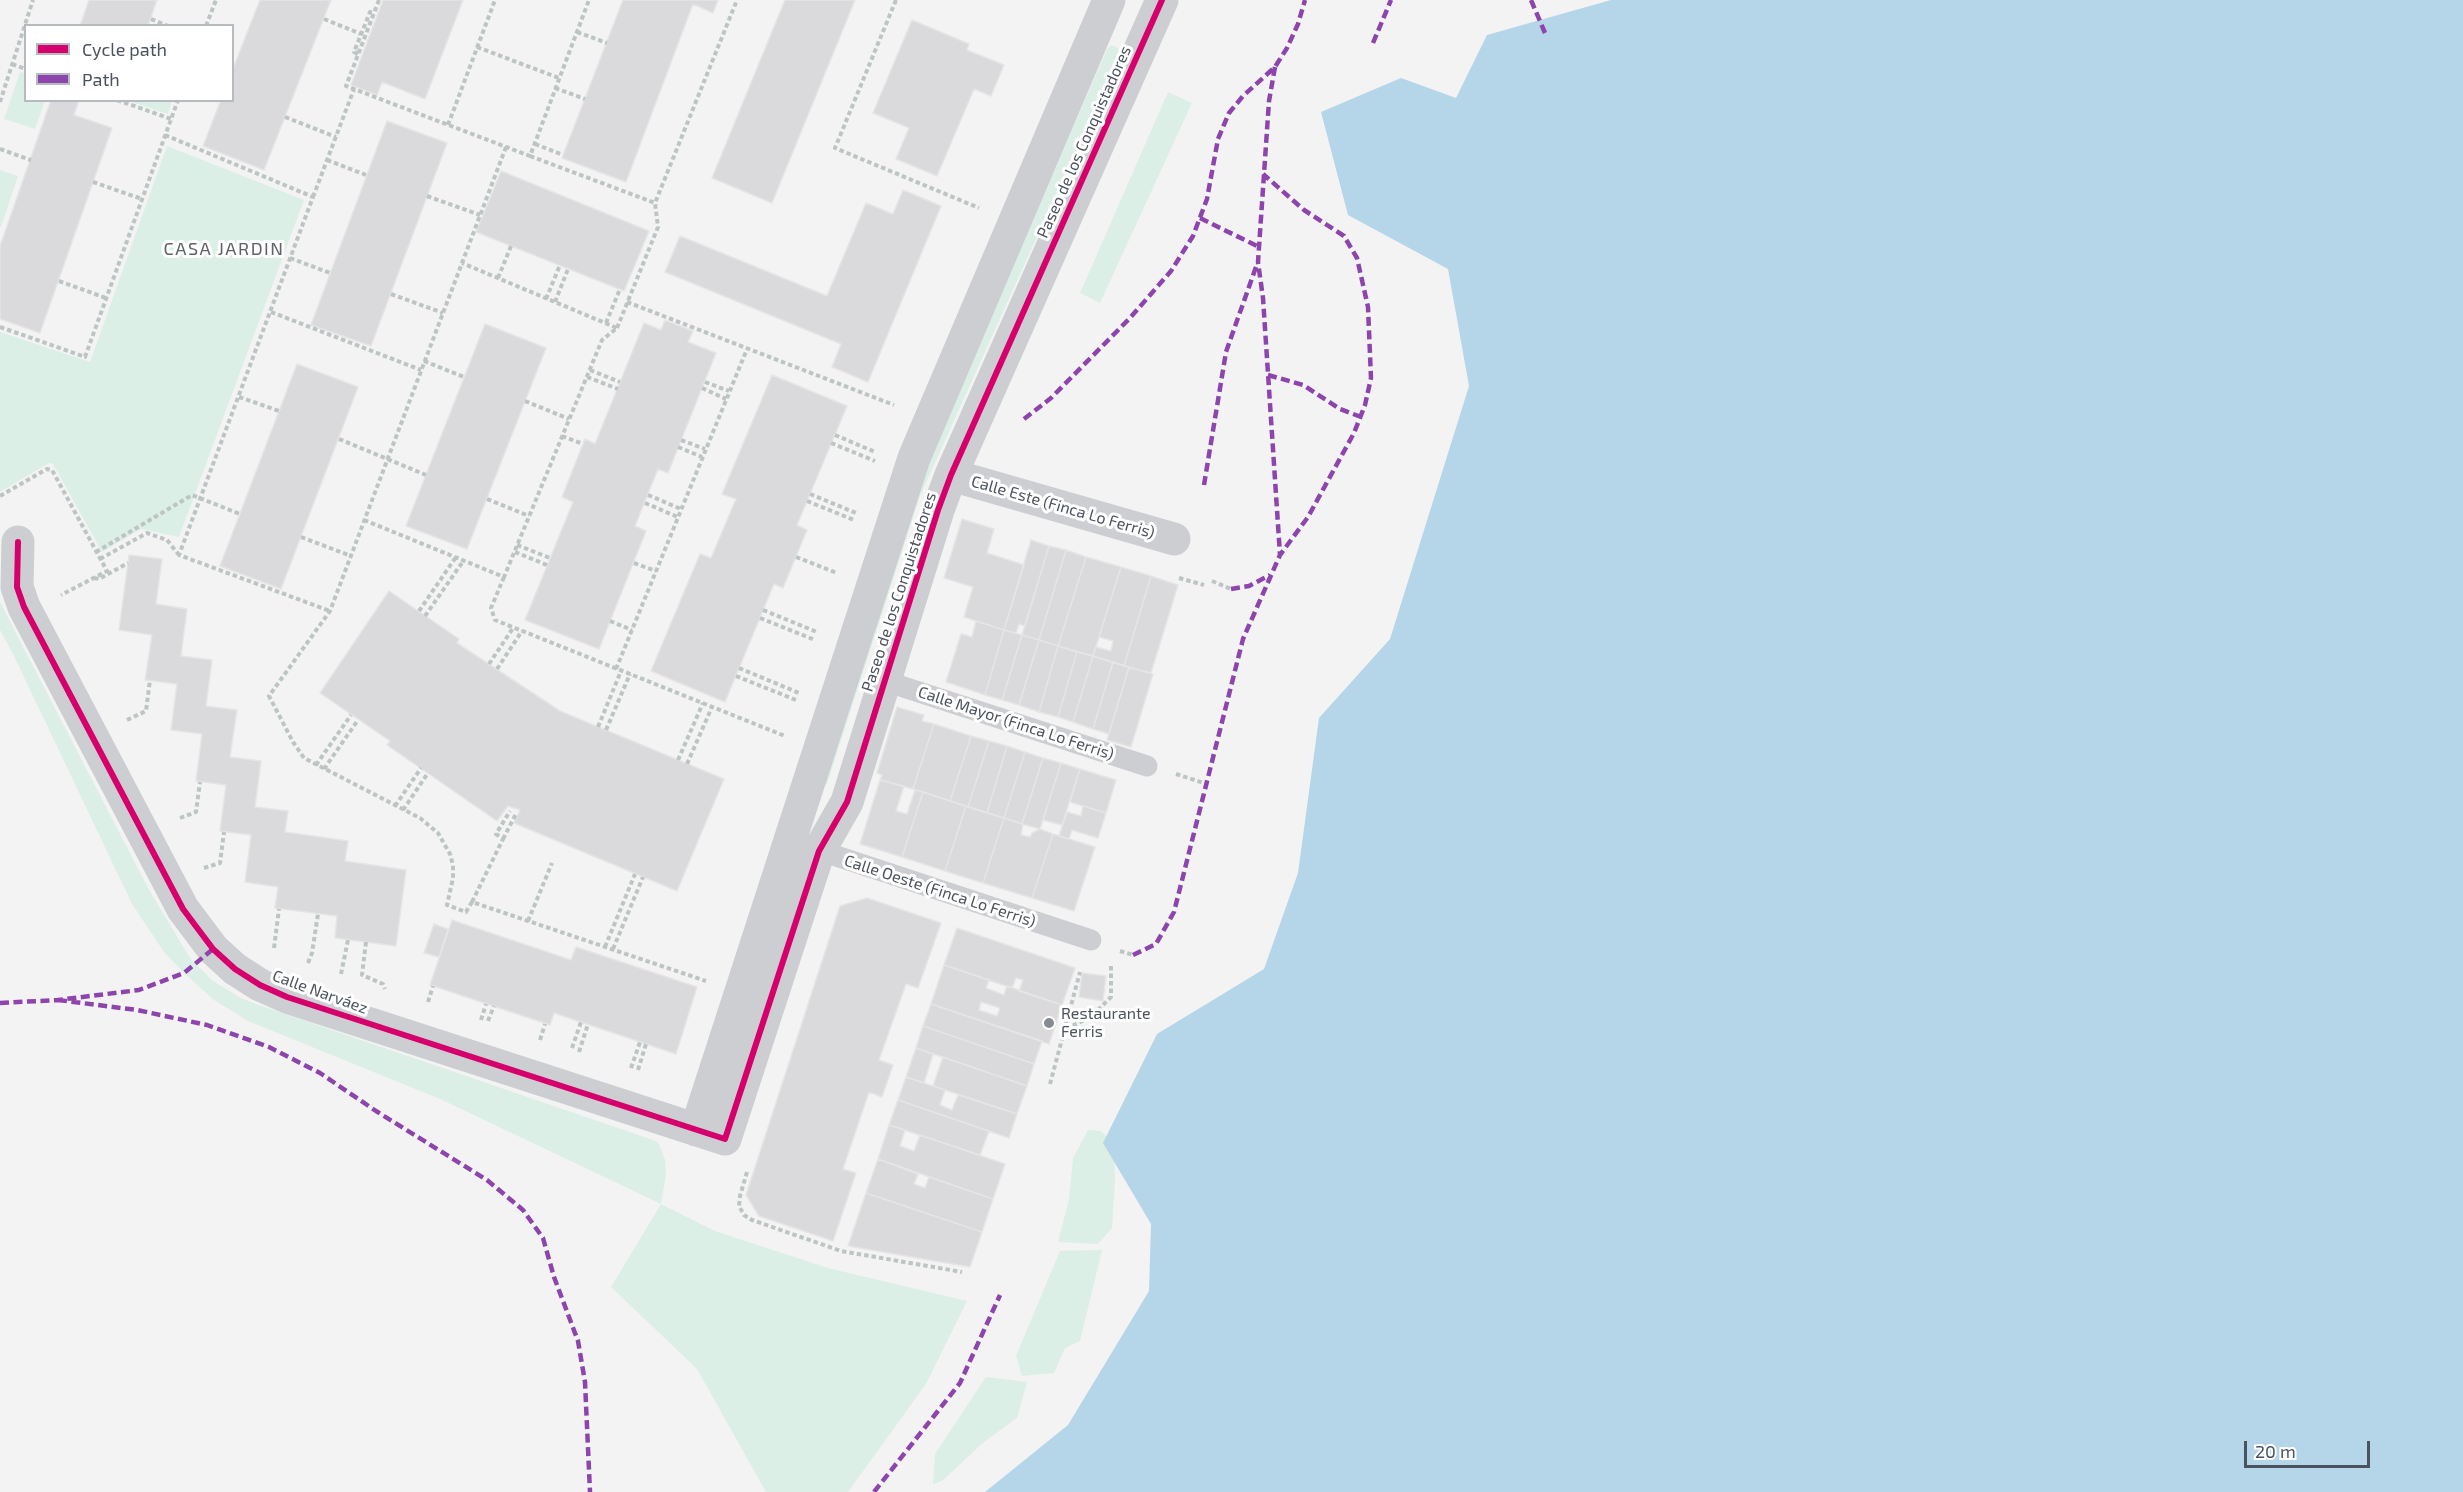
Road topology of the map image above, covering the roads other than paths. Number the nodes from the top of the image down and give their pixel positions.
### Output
1 (1105, 1) edge
2 (1157, 11) edge
3 (951, 475) junction
4 (1174, 539) dead end
5 (18, 542) dead end
6 (885, 681) junction
7 (1147, 766) dead end
8 (804, 846) junction
9 (1091, 940) road end
10 (711, 1135) joint

1 - 2 street
1 - 8 street, Paseo de los Conquistadores
2 - 3 street, Paseo de los Conquistadores
3 - 4 street, Calle Este (Finca Lo Ferris)
3 - 6 street, Paseo de los Conquistadores
5 - 10 street, Calle Narváez
6 - 7 lane, Calle Mayor (Finca Lo Ferris)
6 - 8 street, Paseo de los Conquistadores
8 - 9 lane, Calle Oeste (Finca Lo Ferris)
8 - 10 street, Paseo de los Conquistadores

